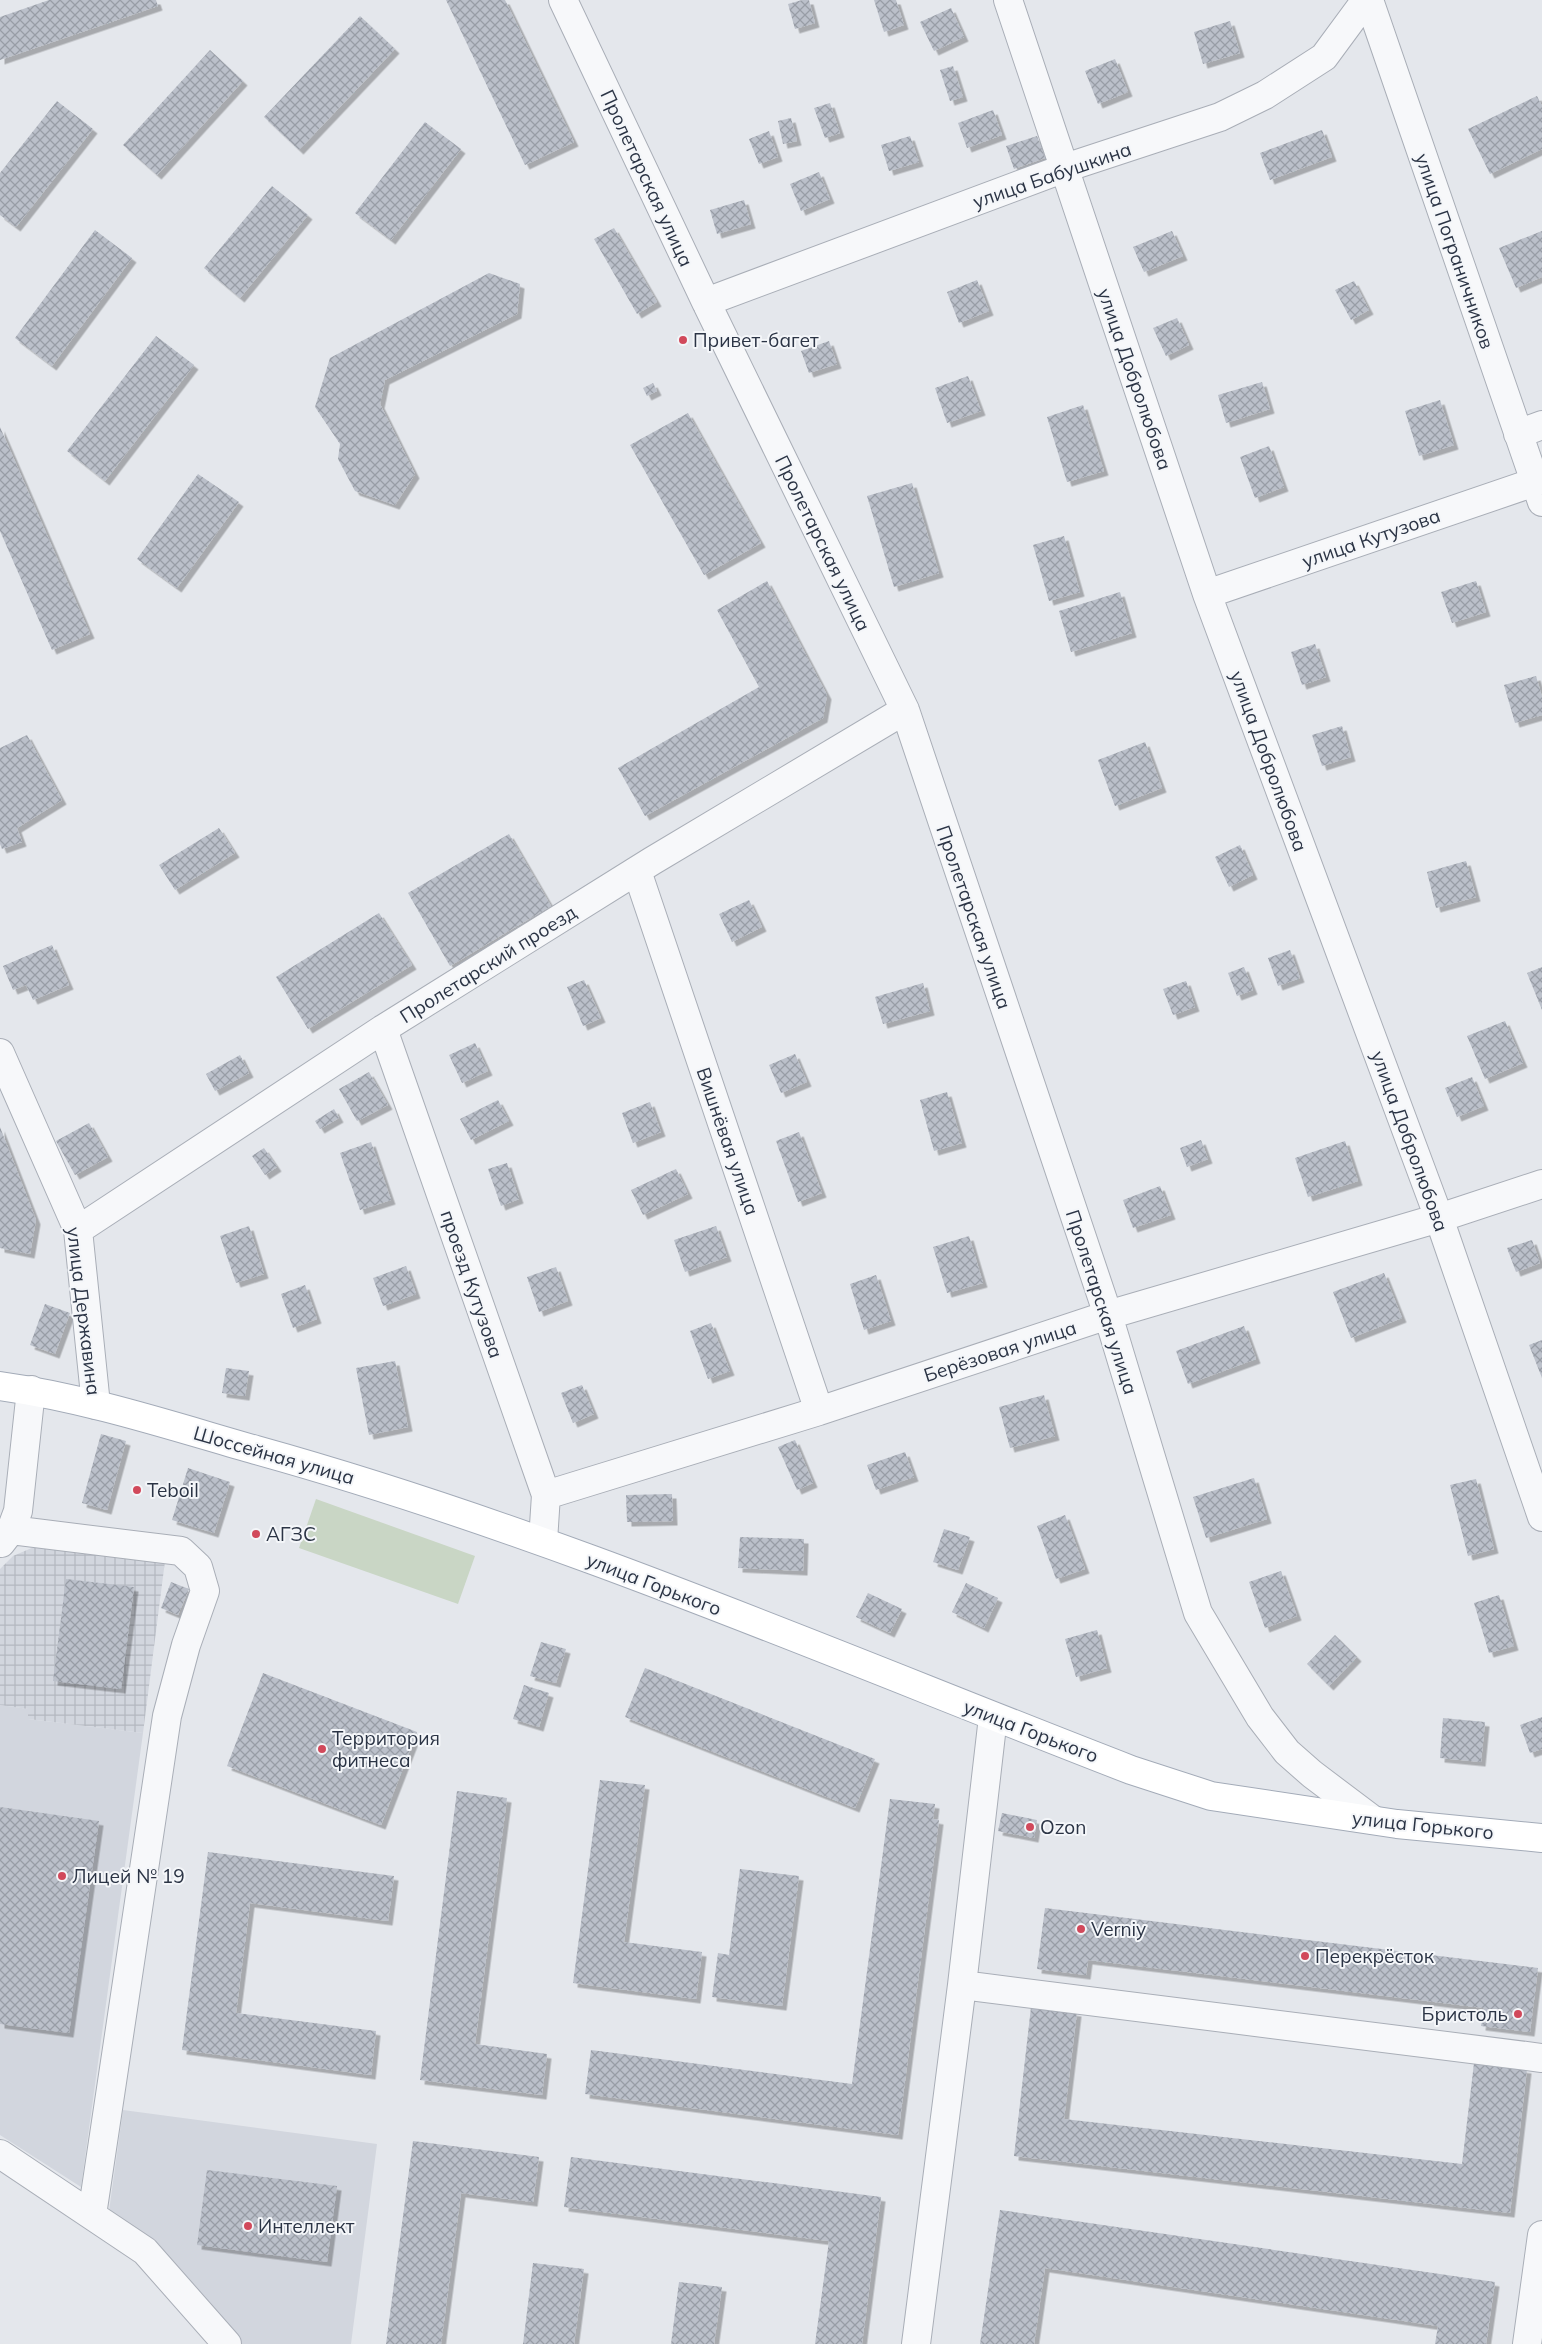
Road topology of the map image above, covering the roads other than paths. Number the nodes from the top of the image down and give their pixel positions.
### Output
1 (564, 0) edge
2 (1008, 0) edge
3 (1367, 0) edge
4 (1064, 168) junction
5 (706, 302) junction
6 (1530, 430) edge
7 (1539, 492) edge
8 (1207, 594) junction
9 (905, 710) junction
10 (637, 871) junction
11 (383, 1030) junction
12 (0, 1053) edge
13 (1542, 1184) edge
14 (1439, 1218) junction
15 (78, 1230) junction
16 (1108, 1315) junction
17 (0, 1386) edge
18 (31, 1390) junction
19 (96, 1404) junction
20 (819, 1412) junction
21 (546, 1496) junction
22 (1542, 1517) edge
23 (6, 1537) edge
24 (543, 1541) junction
25 (993, 1717) junction
26 (1373, 1820) junction
27 (1542, 1838) edge
28 (962, 1985) junction
29 (1542, 2058) edge
30 (0, 2154) edge
31 (92, 2215) junction
32 (1542, 2235) edge
33 (227, 2344) edge
34 (916, 2344) edge
35 (1527, 2344) edge

1 - 5 street, Пролетарская улица
2 - 4 street, улица Добролюбова
3 - 4 street, улица Бабушкина
3 - 6 street, улица Пограничников
4 - 5 street, улица Бабушкина
4 - 8 street, улица Добролюбова
5 - 9 street, Пролетарская улица
6 - 7 street, улица Пограничников
7 - 8 street, улица Кутузова
8 - 14 street, улица Добролюбова
9 - 10 street, Пролетарский проезд
9 - 16 street, Пролетарская улица
10 - 11 street, Пролетарский проезд
10 - 20 street, Вишнёвая улица
11 - 15 street, Пролетарский проезд
11 - 21 street, проезд Кутузова
12 - 15 street, улица Державина
13 - 14 street, Берёзовая улица
14 - 16 street, Берёзовая улица
14 - 22 street, улица Добролюбова
15 - 19 street, улица Державина
16 - 20 street, Берёзовая улица
16 - 26 street, Пролетарская улица
17 - 18 main road, Шоссейная улица
18 - 19 main road, Шоссейная улица
18 - 23 street
19 - 24 main road, Шоссейная улица
20 - 21 street, Берёзовая улица
21 - 24 street, проезд Кутузова
23 - 31 street
24 - 25 main road, улица Горького
25 - 26 main road, улица Горького
25 - 28 street
26 - 27 main road, улица Горького
28 - 29 street
28 - 34 street
30 - 31 street
31 - 33 street
32 - 35 street

